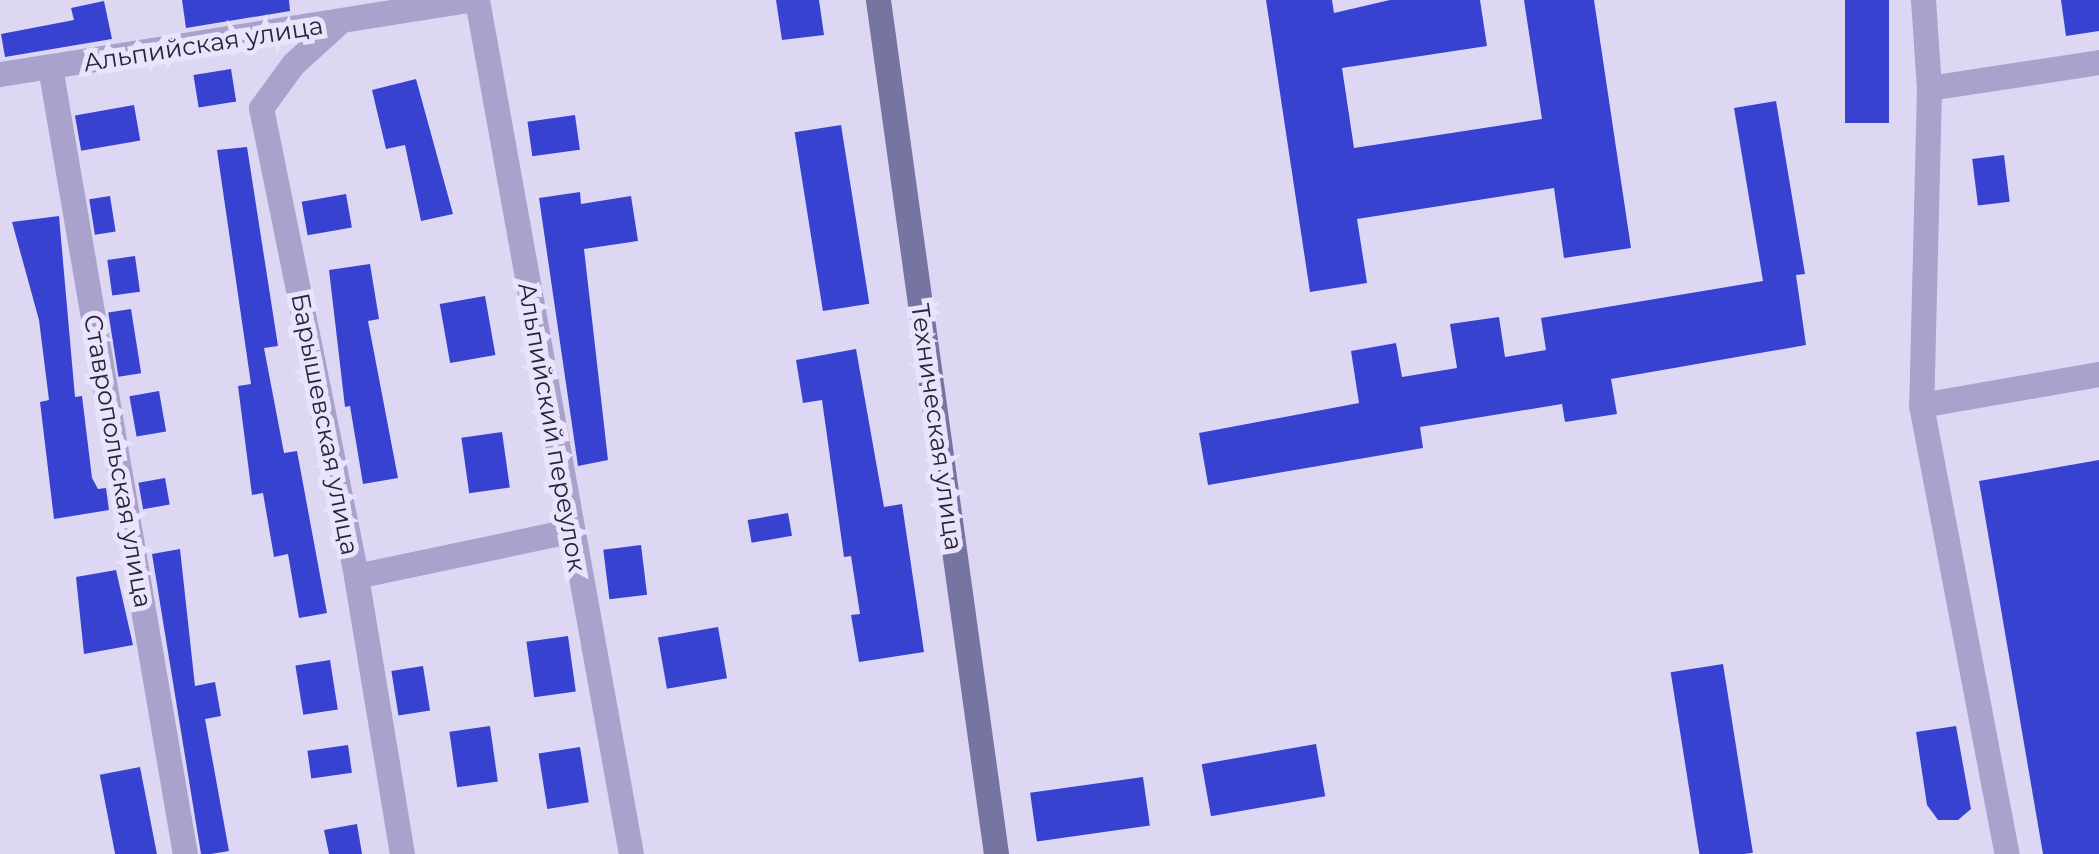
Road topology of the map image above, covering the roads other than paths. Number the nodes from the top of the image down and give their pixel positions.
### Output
1 (465, 0) edge
2 (477, 0) edge
3 (878, 0) edge
4 (1923, 0) edge
5 (337, 24) junction
6 (2099, 62) edge
7 (50, 67) junction
8 (0, 74) edge
9 (1929, 88) junction
10 (2099, 374) edge
11 (1922, 405) junction
12 (570, 531) junction
13 (356, 576) junction
14 (185, 854) edge
15 (402, 854) edge
16 (632, 854) edge
17 (996, 854) edge
18 (2008, 854) edge

1 - 5 street, Альпийская улица
2 - 12 street, Альпийский переулок
3 - 17 street, Техническая улица
4 - 9 street
5 - 7 street, Альпийская улица
5 - 13 street, Барышевская улица
6 - 9 street
7 - 8 street, Альпийская улица
7 - 14 street, Ставропольская улица
9 - 11 street
10 - 11 street
11 - 18 street
12 - 13 street
12 - 16 street, Альпийский переулок
13 - 15 street, Барышевская улица

